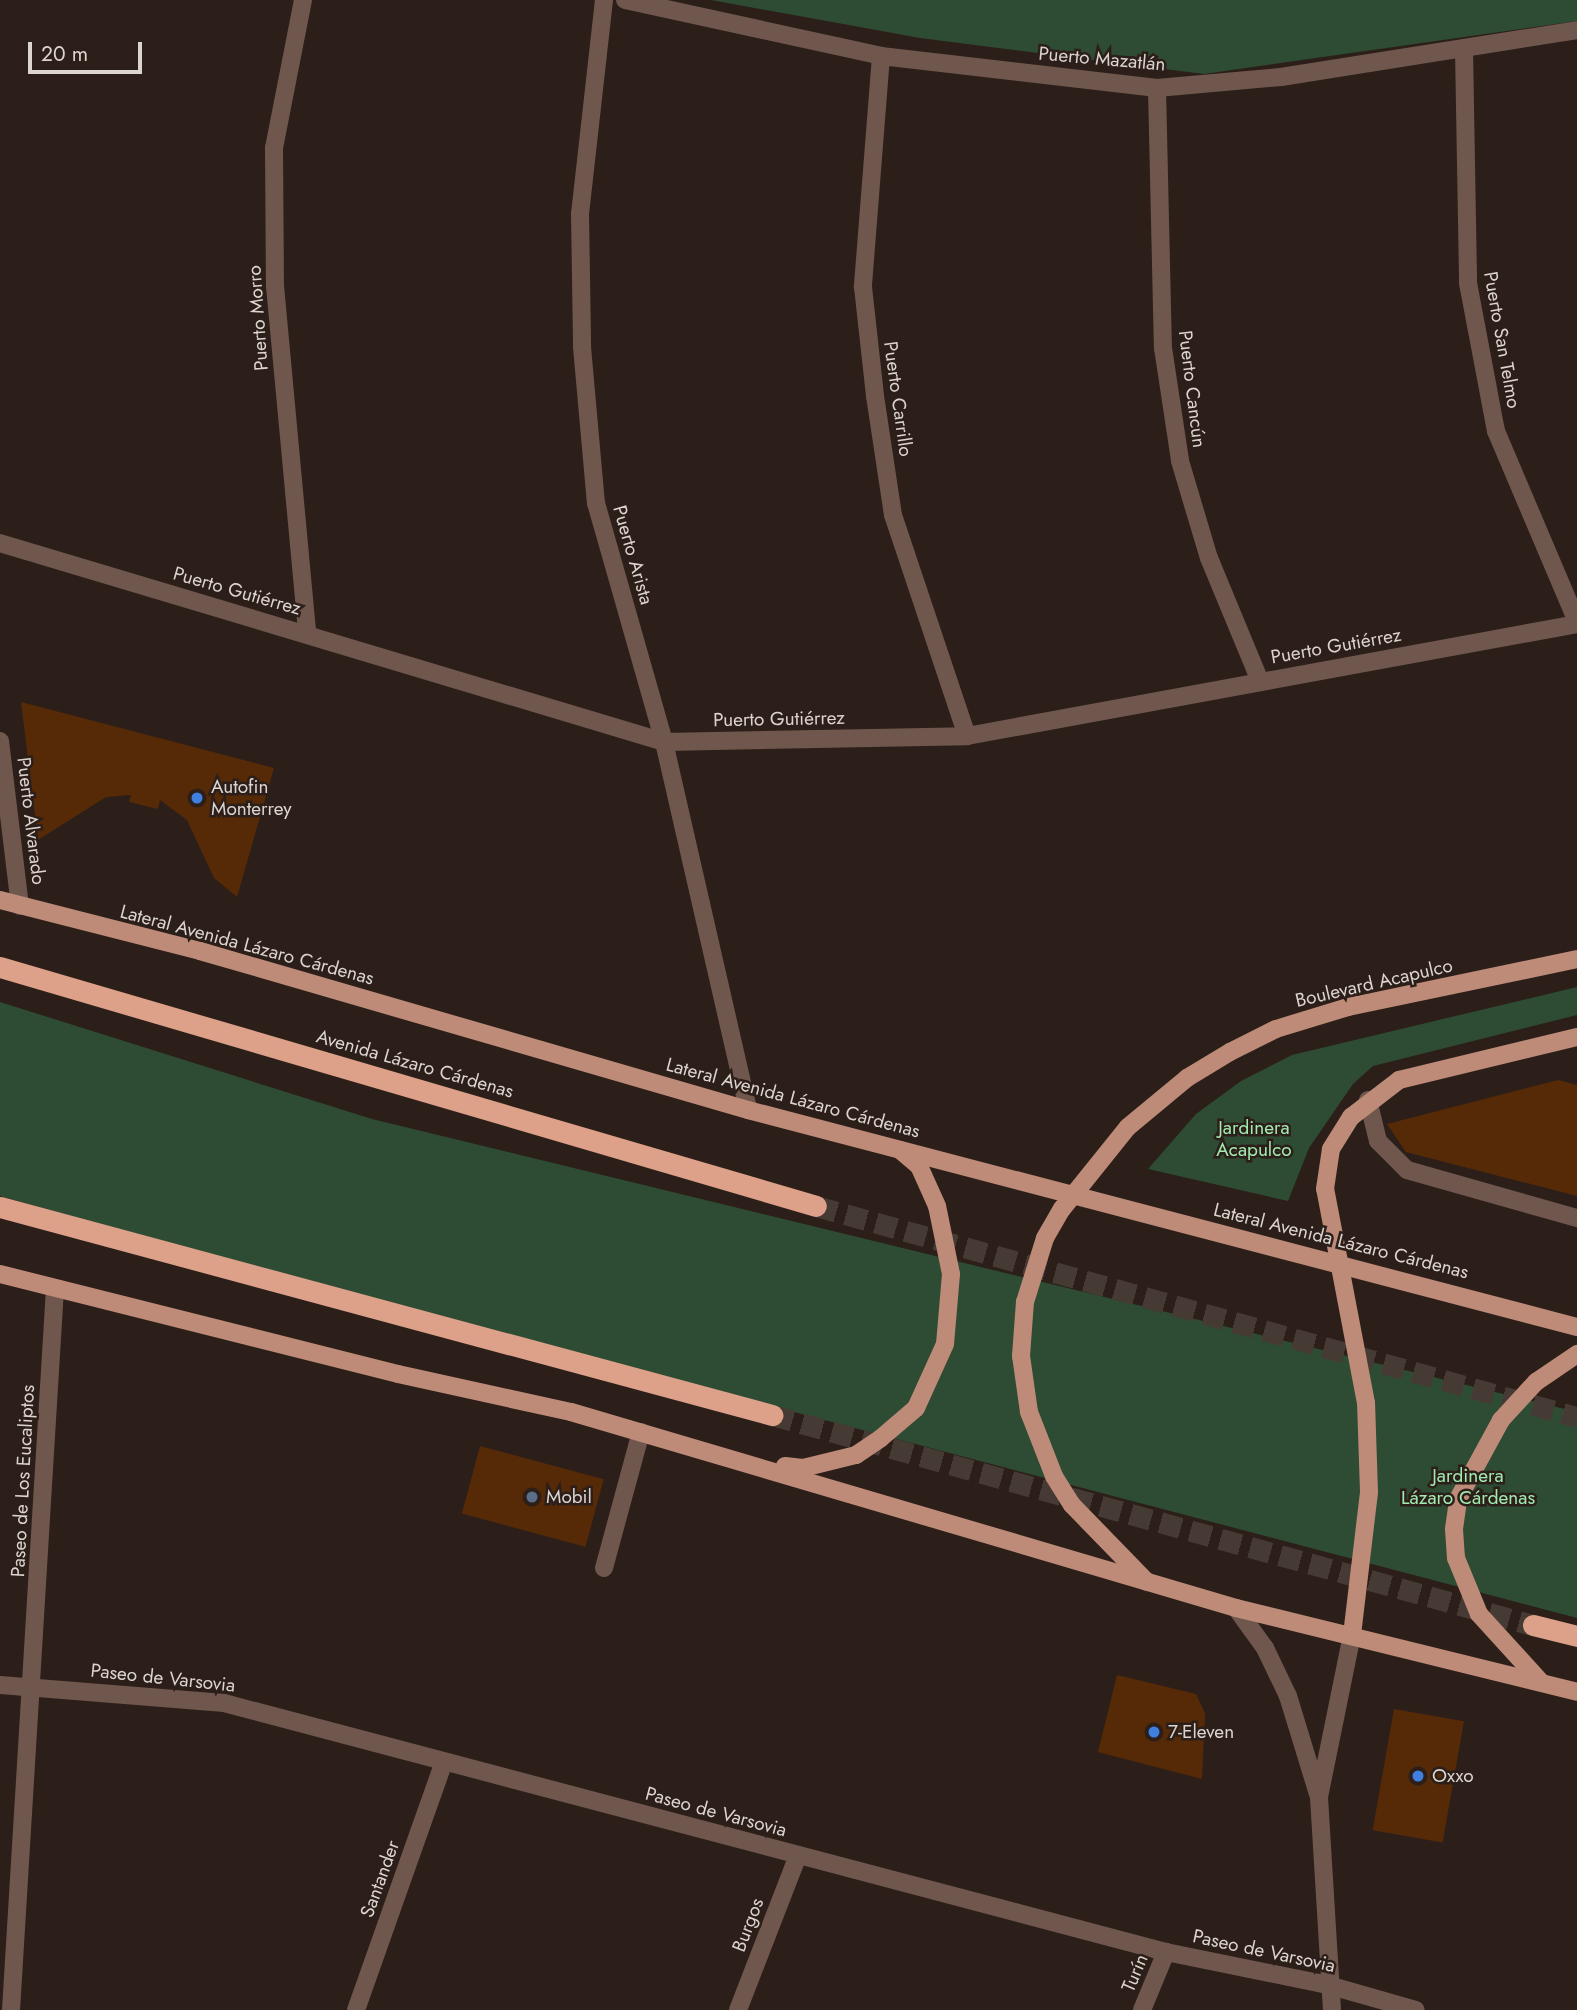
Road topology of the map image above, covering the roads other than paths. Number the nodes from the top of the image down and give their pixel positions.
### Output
1 (303, 0) edge
2 (604, 0) edge
3 (625, 0) edge
4 (1577, 30) edge
5 (1464, 49) junction
6 (881, 56) junction
7 (1157, 88) junction
8 (0, 543) edge
9 (1577, 623) edge
10 (307, 634) junction
11 (1260, 681) junction
12 (967, 736) junction
13 (0, 741) edge
14 (664, 742) junction
15 (0, 900) edge
16 (20, 906) junction
17 (1577, 959) edge
18 (0, 967) edge
19 (1577, 1037) edge
20 (1368, 1100) junction
21 (748, 1110) junction
22 (896, 1146) junction
23 (1073, 1194) junction
24 (816, 1206) tunnel mouth
25 (0, 1207) edge
26 (1577, 1218) edge
27 (1338, 1264) junction
28 (0, 1274) edge
29 (55, 1289) junction
30 (1577, 1327) edge
31 (1577, 1354) edge
32 (772, 1415) tunnel mouth
33 (641, 1432) junction
34 (751, 1462) junction
35 (604, 1568) dead end
36 (1148, 1583) junction
37 (1236, 1608) junction
38 (1534, 1625) tunnel mouth
39 (1352, 1635) junction
40 (1577, 1636) edge
41 (1541, 1682) junction
42 (0, 1685) edge
43 (33, 1686) junction
44 (1577, 1692) edge
45 (444, 1762) junction
46 (1319, 1797) junction
47 (798, 1855) junction
48 (1166, 1952) junction
49 (1328, 1984) junction
50 (11, 2010) edge
51 (356, 2010) edge
52 (738, 2010) edge
53 (1142, 2010) edge
54 (1332, 2010) edge
55 (1416, 2010) edge

1 - 10 street, Puerto Morro
2 - 14 street, Puerto Arista
3 - 6 street, Puerto Mazatlán
4 - 5 street, Puerto Mazatlán
5 - 7 street, Puerto Mazatlán
5 - 9 street, Puerto San Telmo
6 - 7 street, Puerto Mazatlán
6 - 12 street, Puerto Carrillo
7 - 11 street, Puerto Cancún
8 - 10 street, Puerto Gutiérrez
9 - 11 street, Puerto Gutiérrez
10 - 14 street, Puerto Gutiérrez
11 - 12 street, Puerto Gutiérrez
12 - 14 street, Puerto Gutiérrez
13 - 16 street, Puerto Alvarado
14 - 21 street, Puerto Arista
15 - 16 main road, Lateral Avenida Lázaro Cárdenas
16 - 21 main road, Lateral Avenida Lázaro Cárdenas
17 - 23 main road, Boulevard Acapulco
18 - 24 highway, Avenida Lázaro Cárdenas
19 - 20 main road
20 - 26 street
20 - 27 main road
21 - 22 main road, Lateral Avenida Lázaro Cárdenas
22 - 23 main road, Lateral Avenida Lázaro Cárdenas
22 - 34 main road
23 - 27 main road, Lateral Avenida Lázaro Cárdenas
23 - 36 main road, Boulevard Acapulco
25 - 32 highway
27 - 30 main road, Lateral Avenida Lázaro Cárdenas
27 - 39 main road
28 - 29 main road
29 - 33 main road
29 - 43 street, Paseo de Los Eucaliptos
31 - 41 main road
33 - 34 main road
33 - 35 street
34 - 36 main road
36 - 37 main road
37 - 39 main road
37 - 46 street
38 - 40 highway
39 - 41 main road
39 - 46 street
41 - 44 main road
42 - 43 street, Paseo de Varsovia
43 - 45 street, Paseo de Varsovia
43 - 50 street, Paseo de Los Eucaliptos
45 - 47 street, Paseo de Varsovia
45 - 51 street, Santander
46 - 49 street
47 - 48 street, Paseo de Varsovia
47 - 52 street, Burgos
48 - 49 street, Paseo de Varsovia
48 - 53 street, Turín
49 - 54 street
49 - 55 street, Paseo de Varsovia

